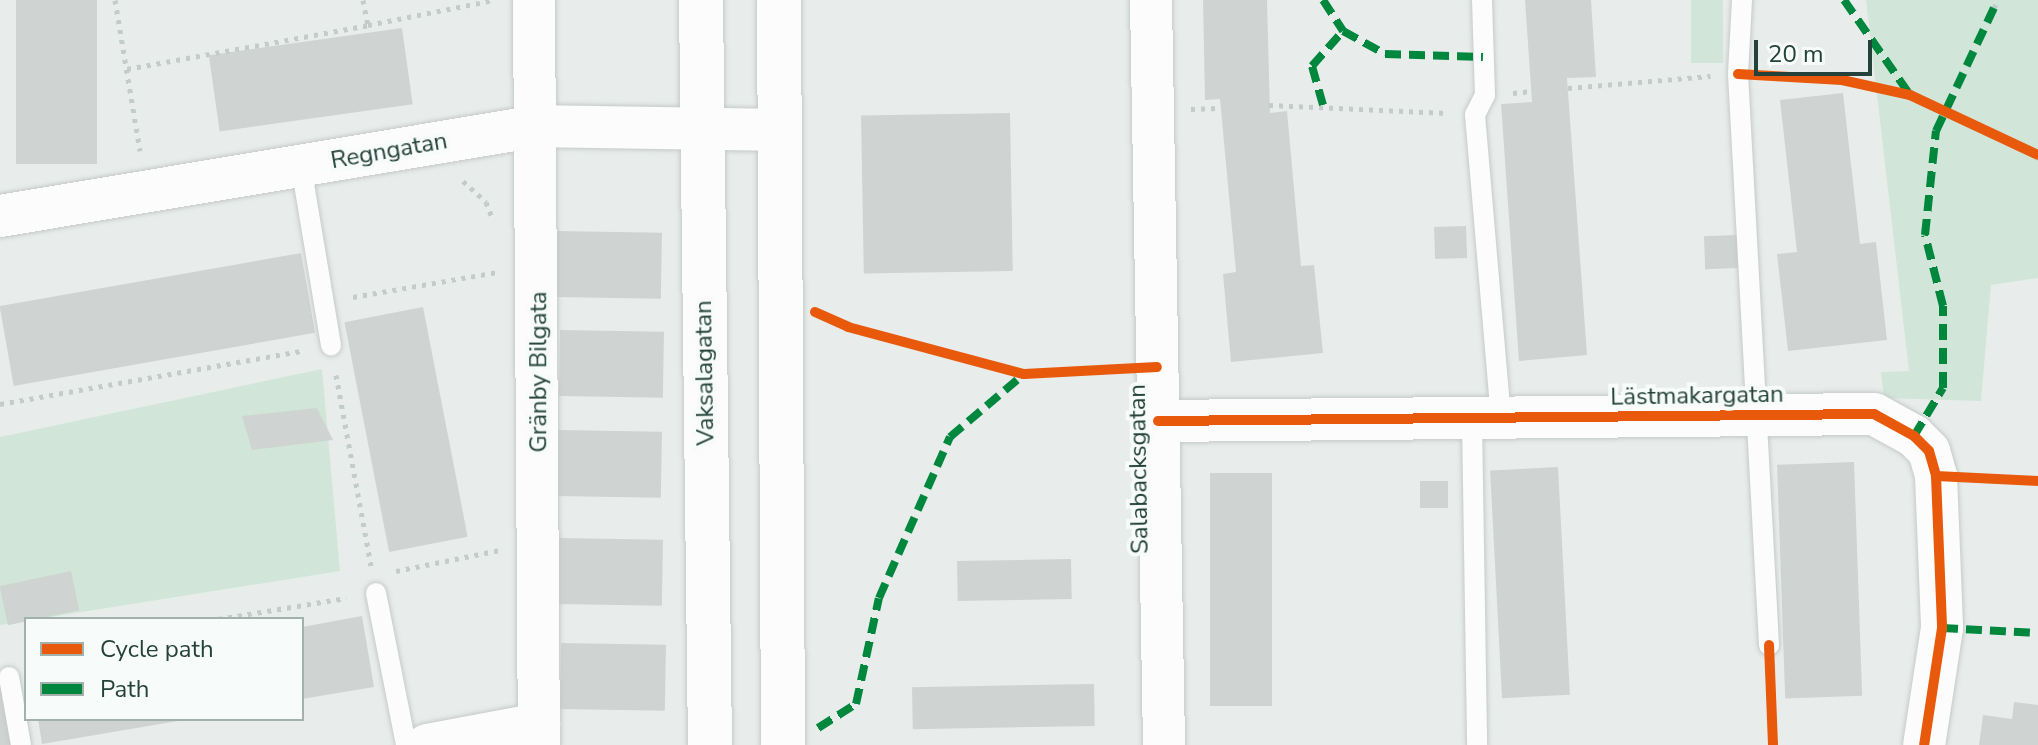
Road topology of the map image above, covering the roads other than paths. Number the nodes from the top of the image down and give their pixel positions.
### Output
1 (534, 0) edge
2 (701, 0) edge
3 (779, 0) edge
4 (1151, 0) edge
5 (1482, 0) edge
6 (1742, 0) edge
7 (538, 126) junction
8 (702, 126) junction
9 (780, 130) junction
10 (301, 166) junction
11 (0, 216) edge
12 (331, 346) road end
13 (1761, 415) junction
14 (1486, 418) junction
15 (1158, 421) junction
16 (374, 585) road end
17 (1769, 645) dead end
18 (9, 677) dead end
19 (539, 735) edge
20 (21, 745) edge
21 (406, 745) edge
22 (427, 745) edge
23 (710, 745) edge
24 (783, 745) edge
25 (1164, 745) edge
26 (1477, 745) edge
27 (1924, 745) edge

1 - 7 street, Gränby Bilgata
2 - 8 main road, Vaksalagatan
3 - 9 main road
4 - 15 street, Salabacksgatan
5 - 14 lane
6 - 13 lane
7 - 8 street, Regngatan
7 - 10 street, Regngatan
7 - 19 street, Gränby Bilgata
8 - 9 street, Regngatan
8 - 23 main road, Vaksalagatan
9 - 24 main road
10 - 11 street, Regngatan
10 - 12 lane
13 - 14 street, Lästmakargatan
13 - 17 lane
13 - 27 street, Lästmakargatan
14 - 15 street, Lästmakargatan
14 - 26 lane
15 - 25 street, Salabacksgatan
16 - 21 lane
18 - 20 lane
19 - 22 street

